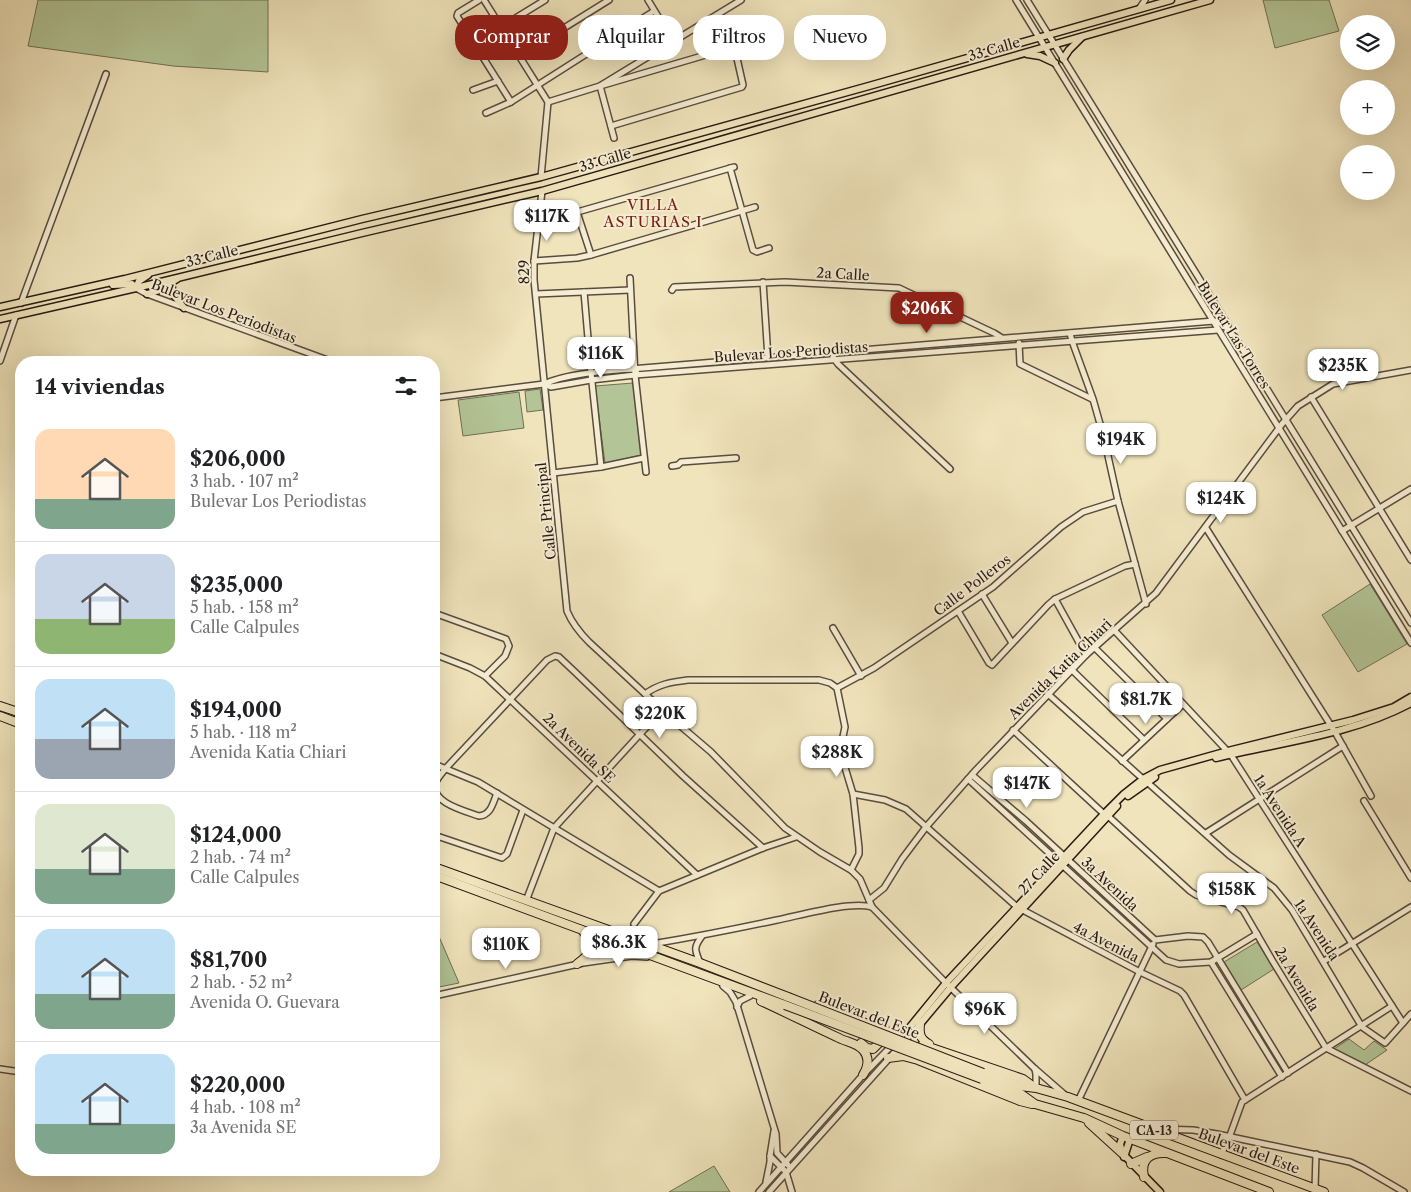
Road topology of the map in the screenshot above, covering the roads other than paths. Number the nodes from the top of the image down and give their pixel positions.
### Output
1 (479, 0) edge
2 (484, 0) edge
3 (545, 0) edge
4 (609, 0) edge
5 (648, 0) edge
6 (741, 0) edge
7 (1016, 0) edge
8 (1027, 0) edge
9 (1145, 0) edge
10 (1171, 0) edge
11 (1210, 0) edge
12 (1138, 9) junction
13 (654, 11) junction
14 (493, 15) edge
15 (521, 15) edge
16 (657, 15) edge
17 (568, 26) edge
18 (683, 35) edge
19 (1048, 35) junction
20 (1085, 35) junction
21 (1039, 38) junction
22 (1054, 44) junction
23 (1045, 47) junction
24 (1016, 56) junction
25 (693, 59) edge
26 (1063, 59) junction
27 (522, 60) edge
28 (642, 60) edge
29 (737, 60) edge
30 (1055, 63) junction
31 (106, 74) dead end
32 (498, 80) junction
33 (537, 84) junction
34 (600, 86) junction
35 (473, 90) dead end
36 (511, 102) junction
37 (548, 102) junction
38 (486, 113) dead end
39 (611, 126) junction
40 (614, 138) dead end
41 (541, 177) junction
42 (542, 191) junction
43 (755, 207) dead end
44 (741, 211) junction
45 (577, 212) junction
46 (539, 223) junction
47 (770, 248) dead end
48 (591, 255) junction
49 (534, 261) junction
50 (185, 263) junction
51 (179, 277) junction
52 (630, 278) dead end
53 (763, 282) junction
54 (171, 283) junction
55 (88, 287) junction
56 (136, 288) junction
57 (630, 290) junction
58 (672, 290) dead end
59 (584, 292) junction
60 (147, 294) junction
61 (536, 294) junction
62 (21, 303) junction
63 (0, 307) edge
64 (184, 308) junction
65 (16, 315) junction
66 (0, 318) edge
67 (1212, 321) junction
68 (1218, 330) junction
69 (1070, 333) junction
70 (1019, 337) junction
71 (1002, 338) junction
72 (1236, 339) junction
73 (1072, 341) junction
74 (1019, 345) junction
75 (831, 352) junction
76 (316, 356) edge
77 (768, 358) junction
78 (834, 360) junction
79 (0, 361) edge
80 (1411, 370) edge
81 (635, 372) junction
82 (591, 377) junction
83 (1262, 382) junction
84 (544, 384) junction
85 (1253, 387) junction
86 (1311, 396) junction
87 (440, 397) edge
88 (1093, 399) junction
89 (1286, 419) junction
90 (1279, 429) junction
91 (644, 458) junction
92 (736, 458) dead end
93 (672, 466) dead end
94 (601, 467) junction
95 (950, 469) dead end
96 (646, 472) dead end
97 (554, 473) junction
98 (1411, 489) edge
99 (1118, 502) junction
100 (1380, 508) junction
101 (1350, 526) junction
102 (1206, 528) junction
103 (1342, 531) junction
104 (1411, 560) edge
105 (1136, 564) junction
106 (982, 594) junction
107 (1056, 599) junction
108 (1146, 604) junction
109 (958, 611) junction
110 (440, 615) edge
111 (1411, 623) edge
112 (833, 628) dead end
113 (1114, 630) junction
114 (1012, 643) junction
115 (1411, 643) edge
116 (1094, 647) junction
117 (1086, 655) junction
118 (440, 656) edge
119 (1072, 670) junction
120 (485, 676) junction
121 (861, 676) junction
122 (837, 688) junction
123 (645, 694) junction
124 (1048, 694) junction
125 (511, 699) junction
126 (1411, 703) edge
127 (1183, 704) junction
128 (0, 706) edge
129 (662, 710) junction
130 (15, 711) edge
131 (0, 716) edge
132 (1167, 719) junction
133 (15, 722) edge
134 (1333, 728) junction
135 (1013, 730) junction
136 (640, 734) junction
137 (1144, 740) junction
138 (1343, 746) junction
139 (1230, 753) junction
140 (1122, 761) junction
141 (440, 766) edge
142 (446, 768) junction
143 (440, 776) edge
144 (970, 777) junction
145 (598, 781) junction
146 (1145, 781) junction
147 (497, 793) junction
148 (852, 794) junction
149 (1371, 796) dead end
150 (440, 798) edge
151 (1260, 799) junction
152 (1364, 801) dead end
153 (523, 810) junction
154 (1106, 815) junction
155 (926, 827) junction
156 (554, 828) junction
157 (1206, 833) junction
158 (796, 836) junction
159 (440, 837) edge
160 (763, 848) junction
161 (1063, 861) junction
162 (440, 869) edge
163 (851, 870) junction
164 (697, 875) junction
165 (440, 877) edge
166 (1411, 878) edge
167 (658, 892) junction
168 (869, 900) junction
169 (526, 901) junction
170 (1411, 907) edge
171 (872, 908) junction
172 (1019, 909) junction
173 (634, 924) dead end
174 (584, 927) junction
175 (1256, 934) junction
176 (702, 936) junction
177 (632, 939) junction
178 (1155, 940) junction
179 (1352, 944) junction
180 (621, 945) junction
181 (648, 945) junction
182 (1152, 946) junction
183 (655, 958) junction
184 (1217, 958) junction
185 (1324, 961) junction
186 (1212, 962) junction
187 (580, 964) junction
188 (700, 964) junction
189 (1140, 972) junction
190 (725, 973) junction
191 (713, 978) junction
192 (948, 985) junction
193 (723, 986) junction
194 (440, 995) edge
195 (750, 996) junction
196 (787, 1001) junction
197 (1392, 1006) junction
198 (737, 1007) junction
199 (1411, 1014) edge
200 (1403, 1022) junction
201 (871, 1024) junction
202 (920, 1024) junction
203 (1362, 1026) junction
204 (817, 1027) junction
205 (906, 1032) junction
206 (1326, 1048) junction
207 (949, 1053) junction
208 (888, 1058) junction
209 (918, 1060) junction
210 (1034, 1068) junction
211 (1, 1071) edge
212 (15, 1072) edge
213 (1288, 1073) junction
214 (863, 1075) junction
215 (982, 1076) junction
216 (1282, 1077) junction
217 (1036, 1088) junction
218 (1411, 1091) edge
219 (1068, 1097) junction
220 (1245, 1100) junction
221 (1078, 1101) junction
222 (1035, 1104) junction
223 (1084, 1118) junction
224 (1128, 1120) junction
225 (774, 1128) junction
226 (1152, 1129) junction
227 (1192, 1130) junction
228 (1126, 1137) junction
229 (1229, 1138) junction
230 (1191, 1143) junction
231 (1170, 1153) junction
232 (1316, 1154) junction
233 (1123, 1155) junction
234 (1221, 1155) junction
235 (770, 1156) junction
236 (1148, 1157) junction
237 (1131, 1164) junction
238 (783, 1165) junction
239 (788, 1169) junction
240 (1144, 1177) junction
241 (1296, 1182) junction
242 (766, 1185) junction
243 (1315, 1189) junction
244 (760, 1192) edge
245 (769, 1192) edge
246 (792, 1192) edge
247 (1160, 1192) edge
248 (1269, 1192) edge
249 (1299, 1192) edge
250 (1324, 1192) edge
251 (1404, 1192) edge

1 - 32 street
2 - 14 street
3 - 15 street
4 - 17 street
5 - 13 street
6 - 18 street
7 - 21 street, Bulevar Las Torres
8 - 19 street, Bulevar Las Torres
9 - 12 street
10 - 12 main road, 33 Calle
11 - 20 main road, 33 Calle
12 - 19 main road, 33 Calle
13 - 16 street
13 - 33 street
19 - 21 main road, 33 Calle
19 - 22 street, Bulevar Las Torres
20 - 22 main road, 33 Calle
20 - 26 main road
21 - 23 street, Bulevar Las Torres
21 - 41 main road, 33 Calle
22 - 23 main road, 33 Calle
22 - 26 street, Bulevar Las Torres
23 - 24 main road, 33 Calle
23 - 30 street, Bulevar Las Torres
24 - 30 main road
24 - 42 main road, 33 Calle
25 - 34 street
26 - 30 street
26 - 72 street, Bulevar Las Torres
27 - 33 street
28 - 34 street
29 - 39 street
30 - 67 street, Bulevar Las Torres
31 - 62 street
32 - 35 street
32 - 36 street
33 - 36 street
33 - 37 street
34 - 37 street
34 - 39 street
36 - 38 street
37 - 41 street
39 - 40 street
41 - 50 main road, 33 Calle
42 - 46 street, 829
42 - 51 main road, 33 Calle
43 - 44 street
44 - 45 street
44 - 47 street
44 - 48 street
45 - 46 street
45 - 48 street
46 - 49 street, 829
48 - 49 street
49 - 61 street, 829
50 - 55 main road, 33 Calle
50 - 56 main road
51 - 54 main road
51 - 56 main road, 33 Calle
52 - 57 street
53 - 58 street, 2a Calle
53 - 71 street, 2a Calle
53 - 77 street
54 - 60 main road
54 - 64 main road
55 - 56 main road
55 - 62 main road, 33 Calle
56 - 60 street, Bulevar Los Periodistas
56 - 65 main road, 33 Calle
57 - 59 street
57 - 81 street
59 - 61 street
59 - 82 street
60 - 64 street, Bulevar Los Periodistas
61 - 84 street, Calle Principal
62 - 63 main road, 33 Calle
64 - 76 street, Bulevar Los Periodistas
65 - 66 main road, 33 Calle
65 - 79 street
67 - 68 street, Bulevar Las Torres
67 - 69 street, Bulevar Los Periodistas
67 - 72 street
68 - 73 street, Bulevar Los Periodistas
68 - 85 street, Bulevar Las Torres
69 - 70 street, Bulevar Los Periodistas
69 - 73 street
70 - 71 street, Bulevar Los Periodistas
70 - 74 street
71 - 75 street, Bulevar Los Periodistas
72 - 83 street, Bulevar Las Torres
73 - 74 street, Bulevar Los Periodistas
73 - 88 street
74 - 78 street, Bulevar Los Periodistas
74 - 88 street
75 - 77 street, Bulevar Los Periodistas
75 - 78 street
77 - 81 street, Bulevar Los Periodistas
78 - 81 street, Bulevar Los Periodistas
78 - 95 street
80 - 86 street, Avenida Katia Chiari
81 - 82 street, Bulevar Los Periodistas
81 - 91 street
82 - 84 street, Bulevar Los Periodistas
82 - 94 street
83 - 85 street
83 - 89 street, Bulevar Las Torres
84 - 87 street, Bulevar Los Periodistas
84 - 97 street, Calle Principal
85 - 90 street, Bulevar Las Torres
86 - 89 street, Avenida Katia Chiari
86 - 100 street
88 - 99 street
89 - 90 street, Avenida Katia Chiari
89 - 101 street, Bulevar Las Torres
90 - 102 street, Avenida Katia Chiari
90 - 103 street, Bulevar Las Torres
91 - 94 street
91 - 96 street
92 - 93 street
94 - 97 street
97 - 123 street, Calle Principal
98 - 100 street
99 - 105 street
99 - 106 street, Calle Polleros
100 - 101 street
100 - 104 street
101 - 103 street
101 - 111 street, Bulevar Las Torres
102 - 108 street, Avenida Katia Chiari
102 - 134 street
103 - 115 street, Bulevar Las Torres
105 - 107 street
105 - 108 street
106 - 109 street, Calle Polleros
106 - 114 street
107 - 114 street
107 - 117 street
108 - 113 street, Avenida Katia Chiari
109 - 114 street
109 - 121 street, Calle Polleros
110 - 120 street
112 - 121 street
113 - 116 street, Avenida Katia Chiari
113 - 127 street, 1a Avenida A
116 - 117 street, Avenida Katia Chiari
116 - 132 street
117 - 119 street, Avenida Katia Chiari
118 - 120 street, 2a Avenida SE
119 - 124 street, Avenida Katia Chiari
119 - 137 street
120 - 125 street, 2a Avenida SE
121 - 122 street, Calle Polleros
122 - 123 street
122 - 148 street
123 - 129 street, Calle Principal
124 - 135 street, Avenida Katia Chiari
124 - 140 street, 1a Avenida
125 - 136 street
125 - 142 street
125 - 145 street, 2a Avenida SE
126 - 134 main road, 27 Calle
127 - 132 street
127 - 139 street, 1a Avenida A
128 - 130 highway
129 - 136 street
129 - 158 street, Calle Principal
131 - 133 highway
132 - 137 street
134 - 138 street
134 - 139 main road, 27 Calle
135 - 144 street, Avenida Katia Chiari
135 - 154 street, 2a Avenida
136 - 145 street
136 - 160 street
137 - 140 street
138 - 149 street
138 - 151 street
139 - 146 main road, 27 Calle
139 - 151 street, 1a Avenida A
140 - 146 street, 1a Avenida
141 - 142 street
142 - 143 street
142 - 147 street
144 - 155 street, Avenida Katia Chiari
144 - 161 street, 3a Avenida
145 - 156 street
145 - 164 street, 2a Avenida SE
146 - 154 main road, 27 Calle
146 - 157 street, 1a Avenida
147 - 150 street
147 - 153 street
148 - 155 street, 4a Avenida
148 - 163 street
151 - 157 street
151 - 179 street, 1a Avenida A
152 - 166 street
153 - 156 street
153 - 159 street
154 - 161 main road, 27 Calle
154 - 175 street, 2a Avenida
155 - 168 street, Avenida Katia Chiari
155 - 172 street, 4a Avenida
156 - 167 street
156 - 169 street
157 - 185 street, 1a Avenida
158 - 160 street
158 - 163 street, Calle Principal
160 - 164 street
161 - 172 main road, 27 Calle
161 - 178 street, 3a Avenida
161 - 182 street, 3a Avenida
162 - 169 highway, Bulevar del Este / CA-13
163 - 168 street, Calle Principal
164 - 167 street
165 - 174 highway, Bulevar del Este / CA-13
167 - 173 street
168 - 171 street, Calle Principal
169 - 174 highway, Bulevar del Este / CA-13
170 - 179 street
171 - 176 street
171 - 192 street
172 - 189 street, 4a Avenida
172 - 192 main road, 27 Calle
174 - 177 highway, Bulevar del Este / CA-13
174 - 180 highway, Bulevar del Este / CA-13
174 - 187 highway
175 - 184 street
175 - 206 street, 2a Avenida
176 - 181 street
176 - 188 street
177 - 180 street
177 - 181 highway, Bulevar del Este / CA-13
178 - 182 street
178 - 184 street
179 - 185 street
179 - 197 street, 1a Avenida A
180 - 183 highway, Bulevar del Este / CA-13
180 - 187 street
181 - 188 highway, Bulevar del Este / CA-13
182 - 186 street, 3a Avenida
182 - 189 street
183 - 187 street
183 - 191 highway, Bulevar del Este / CA-13
184 - 186 street
184 - 213 street
185 - 203 street, 1a Avenida
186 - 216 street
187 - 194 street
188 - 190 highway, Bulevar del Este / CA-13
189 - 220 street, 4a Avenida
189 - 221 street
190 - 196 highway, Bulevar del Este / CA-13
190 - 201 highway
191 - 193 highway
191 - 196 highway, Bulevar del Este / CA-13
192 - 202 main road, 27 Calle
192 - 205 main road, 27 Calle
192 - 210 street
193 - 195 highway
193 - 198 street
195 - 198 street
195 - 204 highway
196 - 215 highway, Bulevar del Este / CA-13, bridge
197 - 200 street, 1a Avenida A
197 - 203 street
198 - 225 street
199 - 200 street
200 - 203 street, 1a Avenida
201 - 204 highway
201 - 205 highway
202 - 207 highway
202 - 208 street, 27 Calle
203 - 206 street
204 - 214 highway
205 - 214 street, 27 Calle
206 - 213 street
206 - 218 street
207 - 209 highway
207 - 217 highway
208 - 209 highway
208 - 239 street, 27 Calle
209 - 222 highway
210 - 217 street
210 - 219 street
211 - 212 street
213 - 216 street
214 - 238 street, 27 Calle
215 - 217 highway, Bulevar del Este / CA-13
215 - 222 highway, Bulevar del Este / CA-13
216 - 220 street
217 - 219 highway, Bulevar del Este / CA-13
219 - 221 highway, Bulevar del Este / CA-13
220 - 229 street
221 - 224 highway, Bulevar del Este / CA-13
222 - 223 highway, Bulevar del Este / CA-13
223 - 228 highway, Bulevar del Este / CA-13
223 - 233 highway
224 - 226 highway, Bulevar del Este / CA-13
224 - 228 highway
225 - 235 street
225 - 238 street
226 - 227 street
226 - 230 highway, Bulevar del Este / CA-13
227 - 229 street
227 - 230 street
228 - 231 highway, Bulevar del Este / CA-13
228 - 233 main road
229 - 232 street
229 - 234 street
230 - 234 highway, Bulevar del Este / CA-13
231 - 236 highway
231 - 248 highway, Bulevar del Este / CA-13
232 - 243 street
232 - 251 street
233 - 237 main road
234 - 241 highway, Bulevar del Este / CA-13
235 - 238 street
235 - 242 street
236 - 237 highway
236 - 240 highway
237 - 240 main road
238 - 239 street
238 - 242 street, 27 Calle
239 - 245 street, 27 Calle
239 - 246 street
240 - 247 main road
241 - 243 highway, Bulevar del Este / CA-13
241 - 249 highway
242 - 244 street, 27 Calle
243 - 250 highway, Bulevar del Este / CA-13

